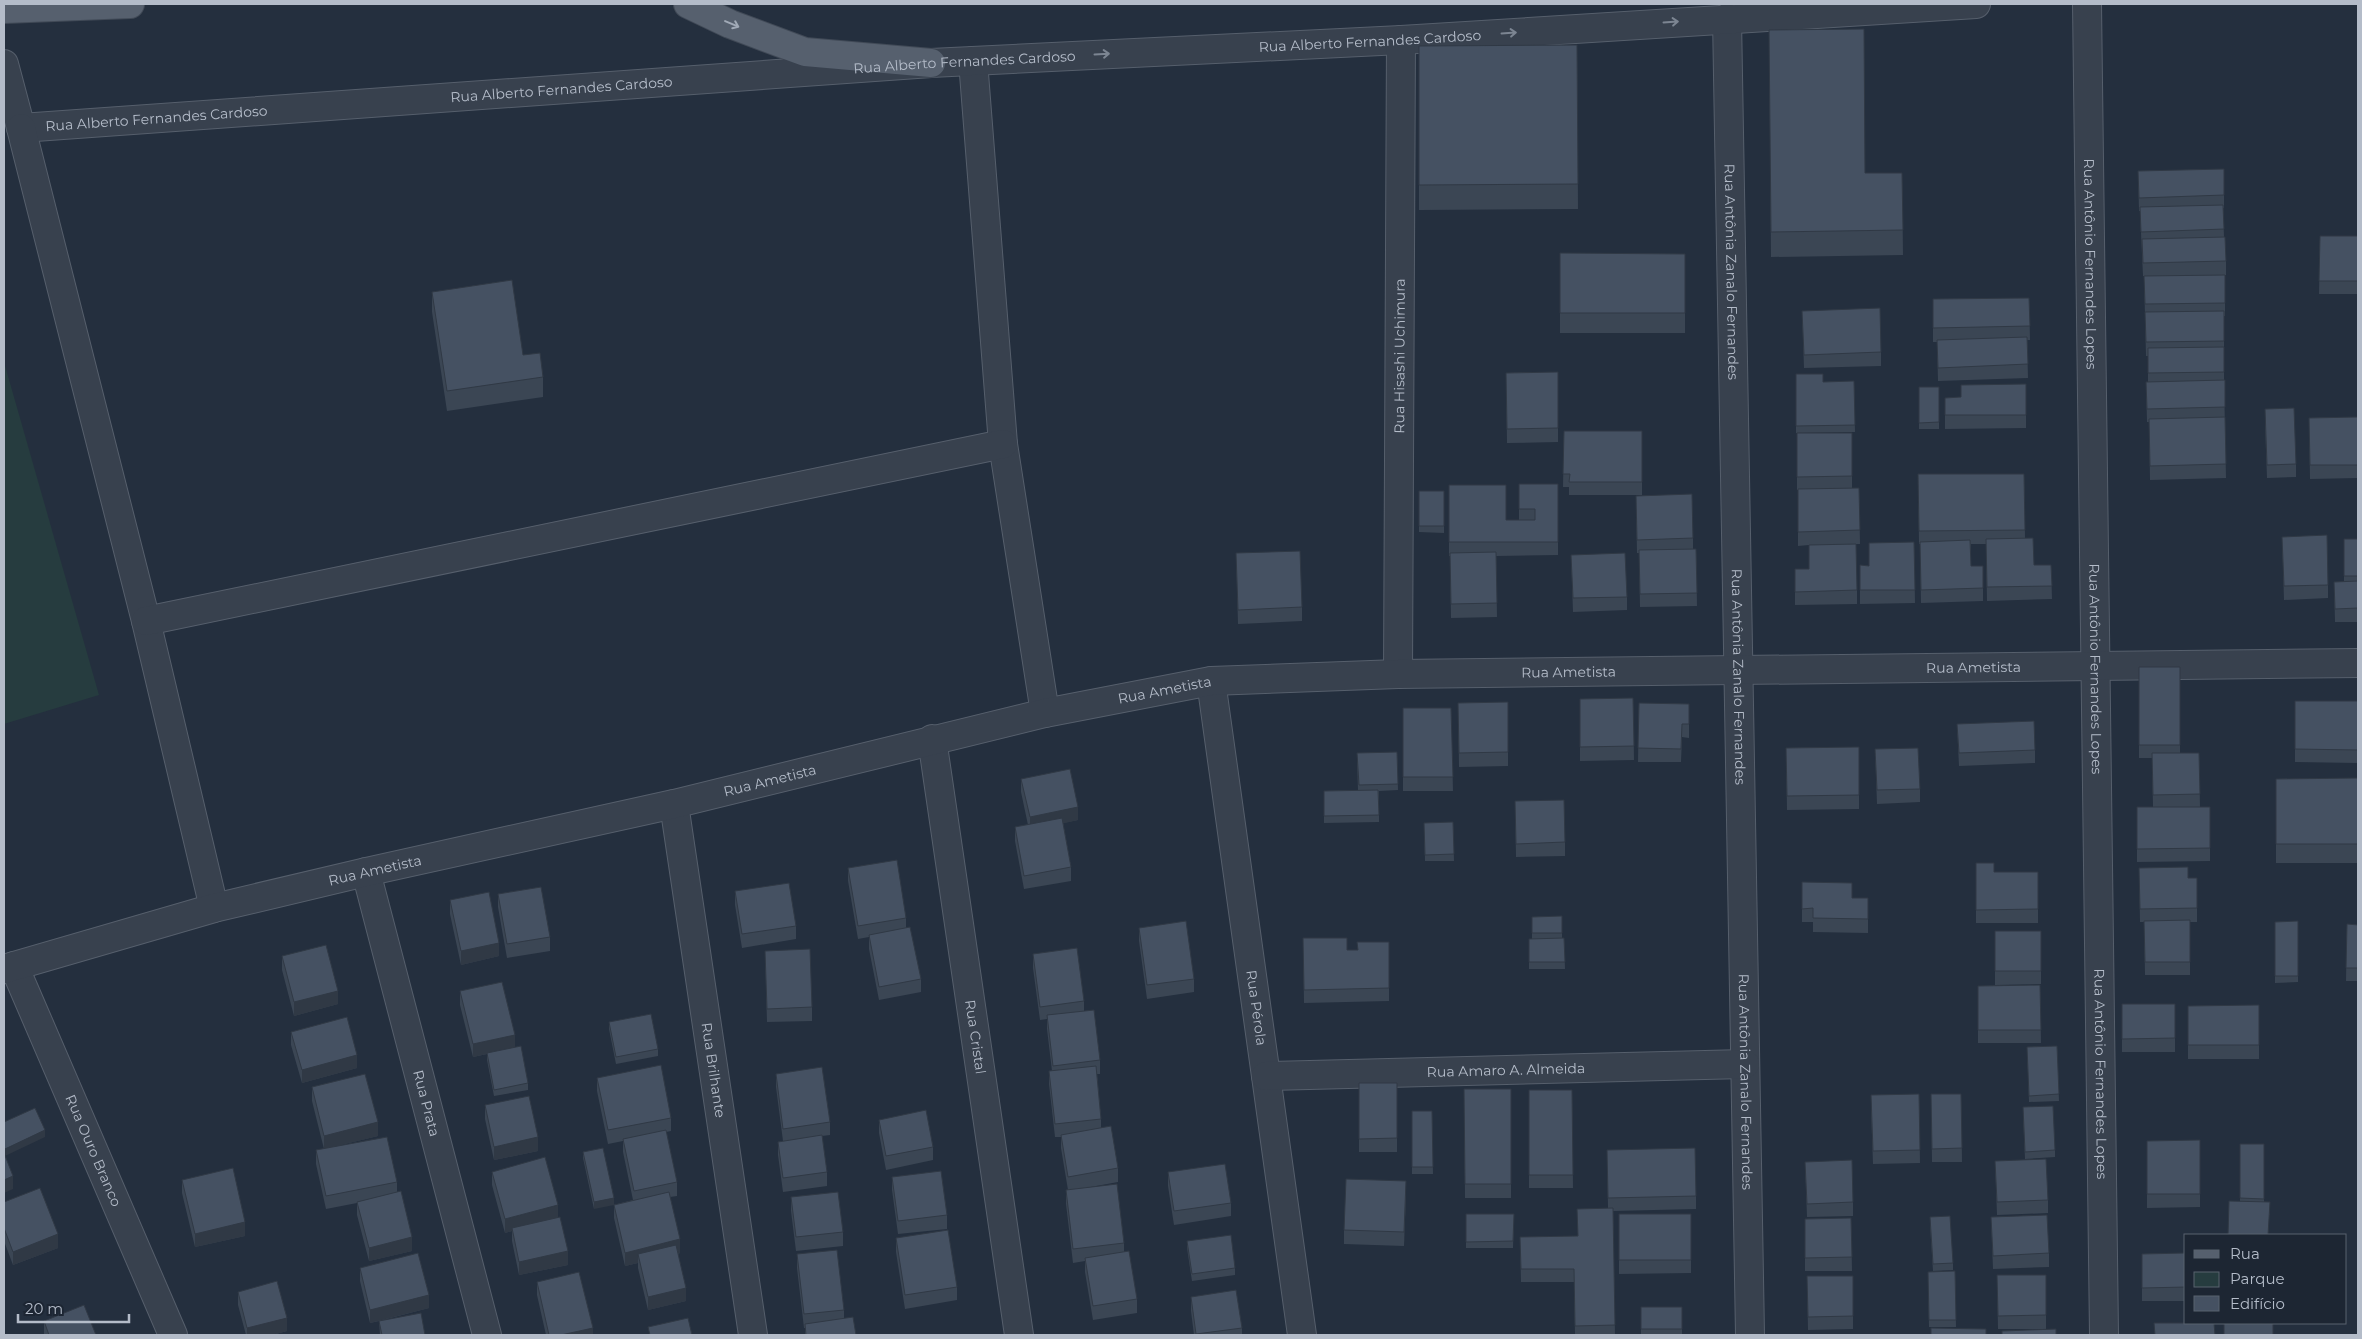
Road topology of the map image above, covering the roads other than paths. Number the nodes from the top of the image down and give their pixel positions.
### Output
1 (130, 4) edge
2 (688, 4) edge
3 (1976, 4) edge
4 (2087, 4) edge
5 (4, 9) edge
6 (1727, 18) junction
7 (1401, 40) junction
8 (972, 61) junction
9 (931, 63) junction
10 (4, 64) edge
11 (21, 128) junction
12 (1002, 444) junction
13 (146, 621) junction
14 (2358, 663) edge
15 (2096, 666) junction
16 (1738, 670) junction
17 (1398, 674) junction
18 (1211, 682) junction
19 (1045, 713) junction
20 (932, 739) junction
21 (674, 804) junction
22 (366, 872) junction
23 (214, 908) junction
24 (9, 968) edge
25 (1745, 1064) junction
26 (1266, 1076) junction
27 (173, 1335) edge
28 (487, 1335) edge
29 (753, 1335) edge
30 (1019, 1335) edge
31 (1302, 1335) edge
32 (1750, 1335) edge
33 (2104, 1335) edge

1 - 5 main road
2 -> 9 main road
3 - 6 street, Rua Alberto Fernandes Cardoso
4 - 15 street, Rua Antônio Fernandes Lopes
7 -> 6 street, Rua Alberto Fernandes Cardoso
6 - 16 street, Rua Antônia Zanalo Fernandes
8 -> 7 street, Rua Alberto Fernandes Cardoso
7 - 17 street, Rua Hisashi Uchimura
8 - 9 street, Rua Alberto Fernandes Cardoso
8 - 12 street
9 - 11 street, Rua Alberto Fernandes Cardoso
10 - 11 street
11 - 13 street
12 - 13 street
12 - 19 street
13 - 23 street
14 - 15 street, Rua Ametista
15 - 16 street, Rua Ametista
15 - 33 street, Rua Antônio Fernandes Lopes
16 - 17 street, Rua Ametista
16 - 25 street, Rua Antônia Zanalo Fernandes
17 - 18 street, Rua Ametista
18 - 19 street, Rua Ametista
18 - 26 street, Rua Pérola
19 - 20 street, Rua Ametista
20 - 21 street, Rua Ametista
20 - 30 street, Rua Cristal
21 - 22 street, Rua Ametista
21 - 29 street, Rua Brilhante
22 - 23 street, Rua Ametista
22 - 28 street, Rua Prata
23 - 24 street, Rua Ametista
24 - 27 street, Rua Ouro Branco
25 - 26 street, Rua Amaro A. Almeida
25 - 32 street, Rua Antônia Zanalo Fernandes
26 - 31 street, Rua Pérola

